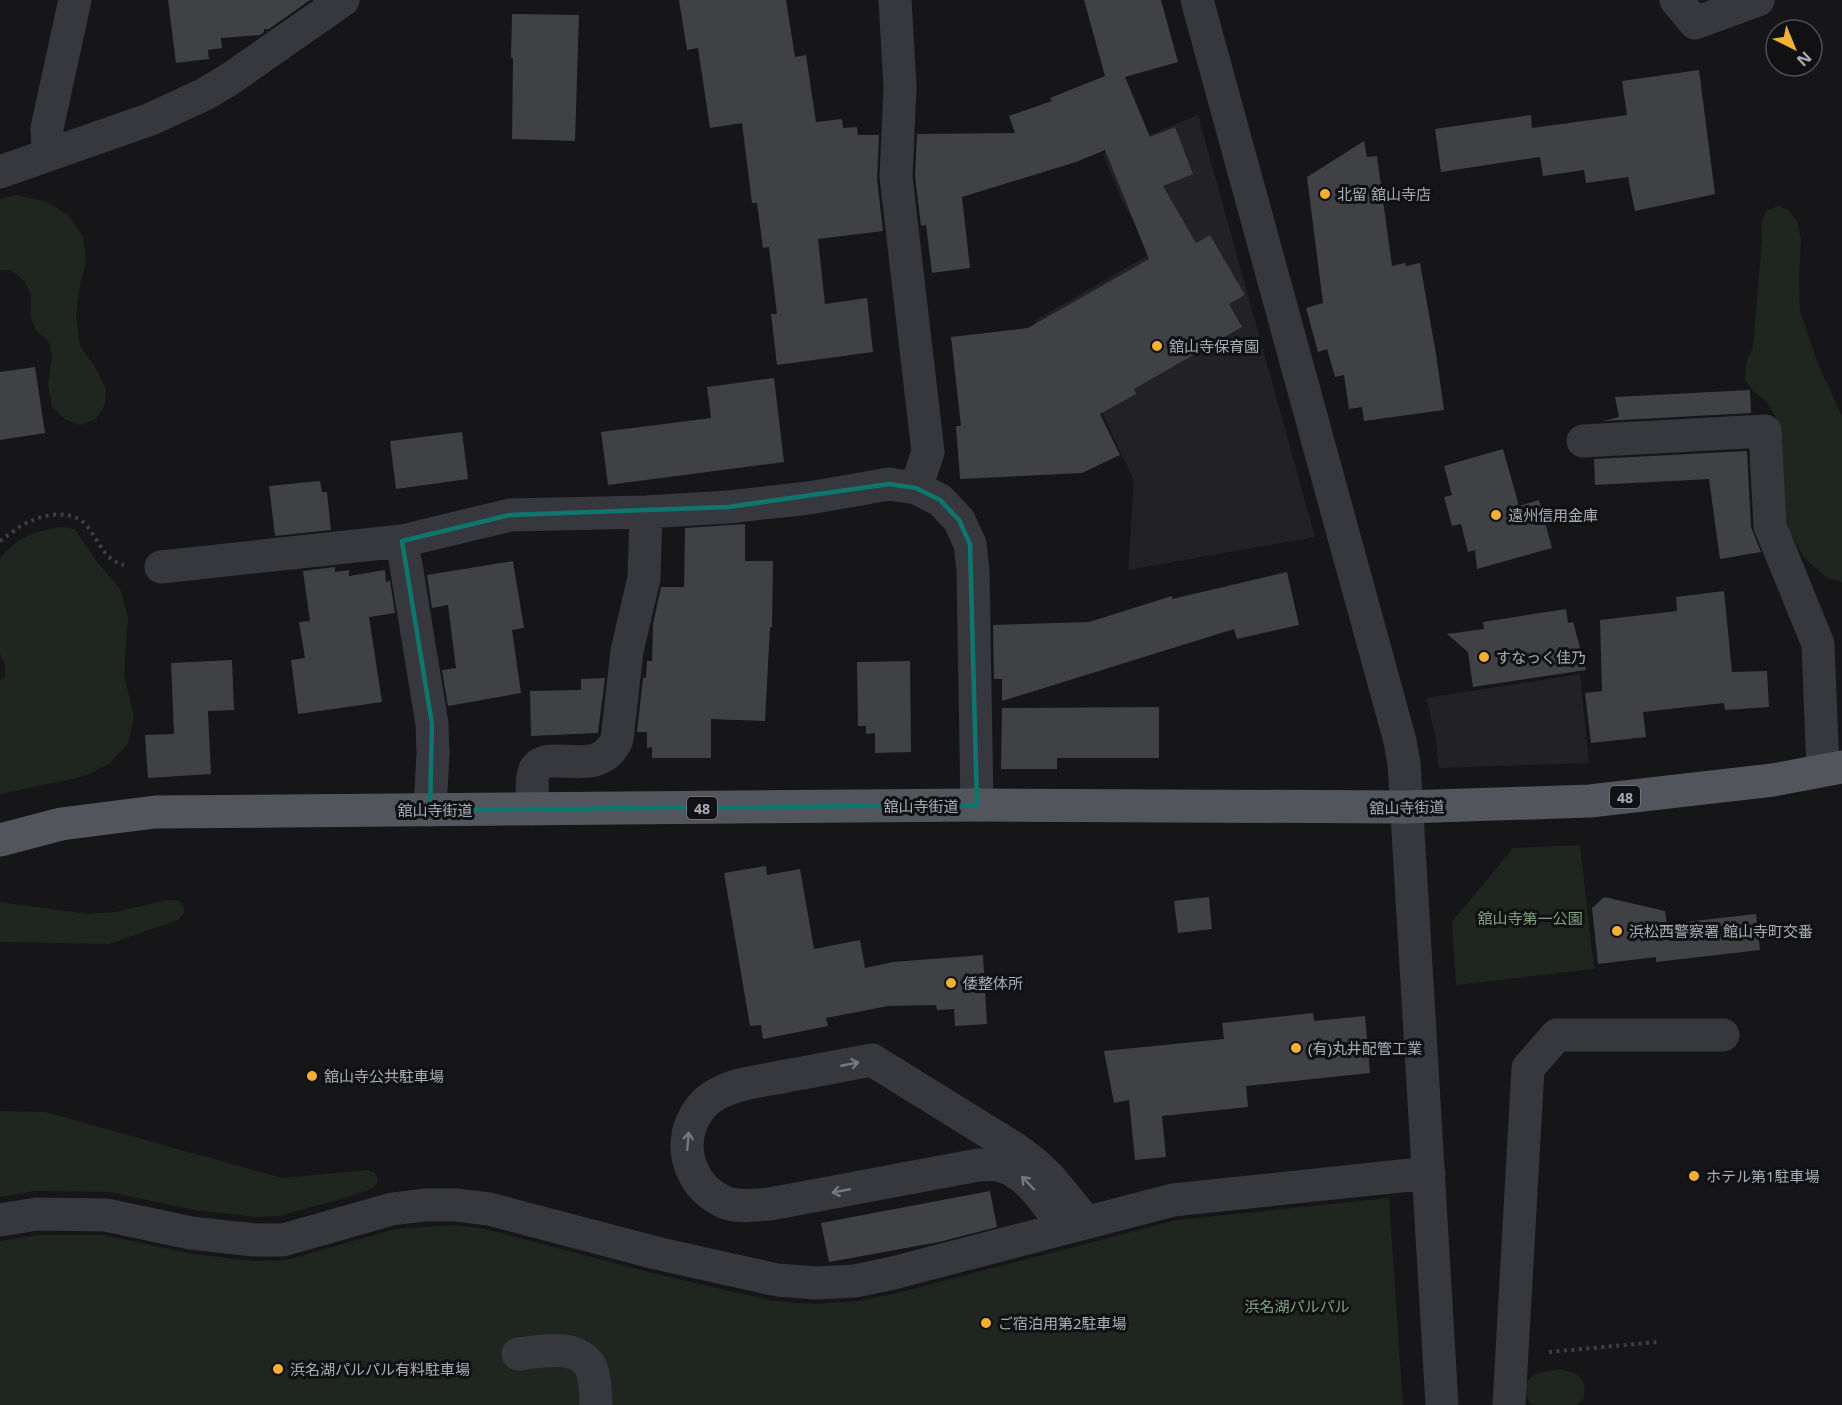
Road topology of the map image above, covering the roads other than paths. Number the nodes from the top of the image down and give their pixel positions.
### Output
1 (75, 0) edge
2 (344, 0) edge
3 (895, 0) edge
4 (1197, 0) edge
5 (1676, 0) edge
6 (1758, 0) edge
7 (48, 155) junction
8 (0, 172) edge
9 (1583, 441) dead end
10 (916, 488) junction
11 (646, 512) junction
12 (402, 541) junction
13 (160, 567) road end
14 (1832, 768) edge
15 (977, 806) junction
16 (1406, 807) junction
17 (533, 809) junction
18 (430, 810) junction
19 (0, 840) edge
20 (1723, 1035) dead end
21 (1429, 1173) junction
22 (0, 1220) edge
23 (1075, 1225) junction
24 (518, 1354) dead end
25 (596, 1405) edge
26 (1442, 1405) edge
27 (1509, 1405) edge

1 - 7 street
2 - 7 street
3 - 10 street
4 - 16 street
5 - 6 street
7 - 8 street
9 - 14 street
10 - 11 street
10 - 15 street
11 - 12 street
11 - 17 street
12 - 13 street
12 - 18 street
14 - 16 main road, 舘山寺街道 / 48
15 - 16 main road, 舘山寺街道 / 48
15 - 17 main road, 舘山寺街道 / 48
16 - 21 street
17 - 18 main road, 舘山寺街道 / 48
18 - 19 main road, 舘山寺街道 / 48
20 - 27 street
21 - 23 street
21 - 26 street
22 - 23 street
23 -> 23 street
24 - 25 street

